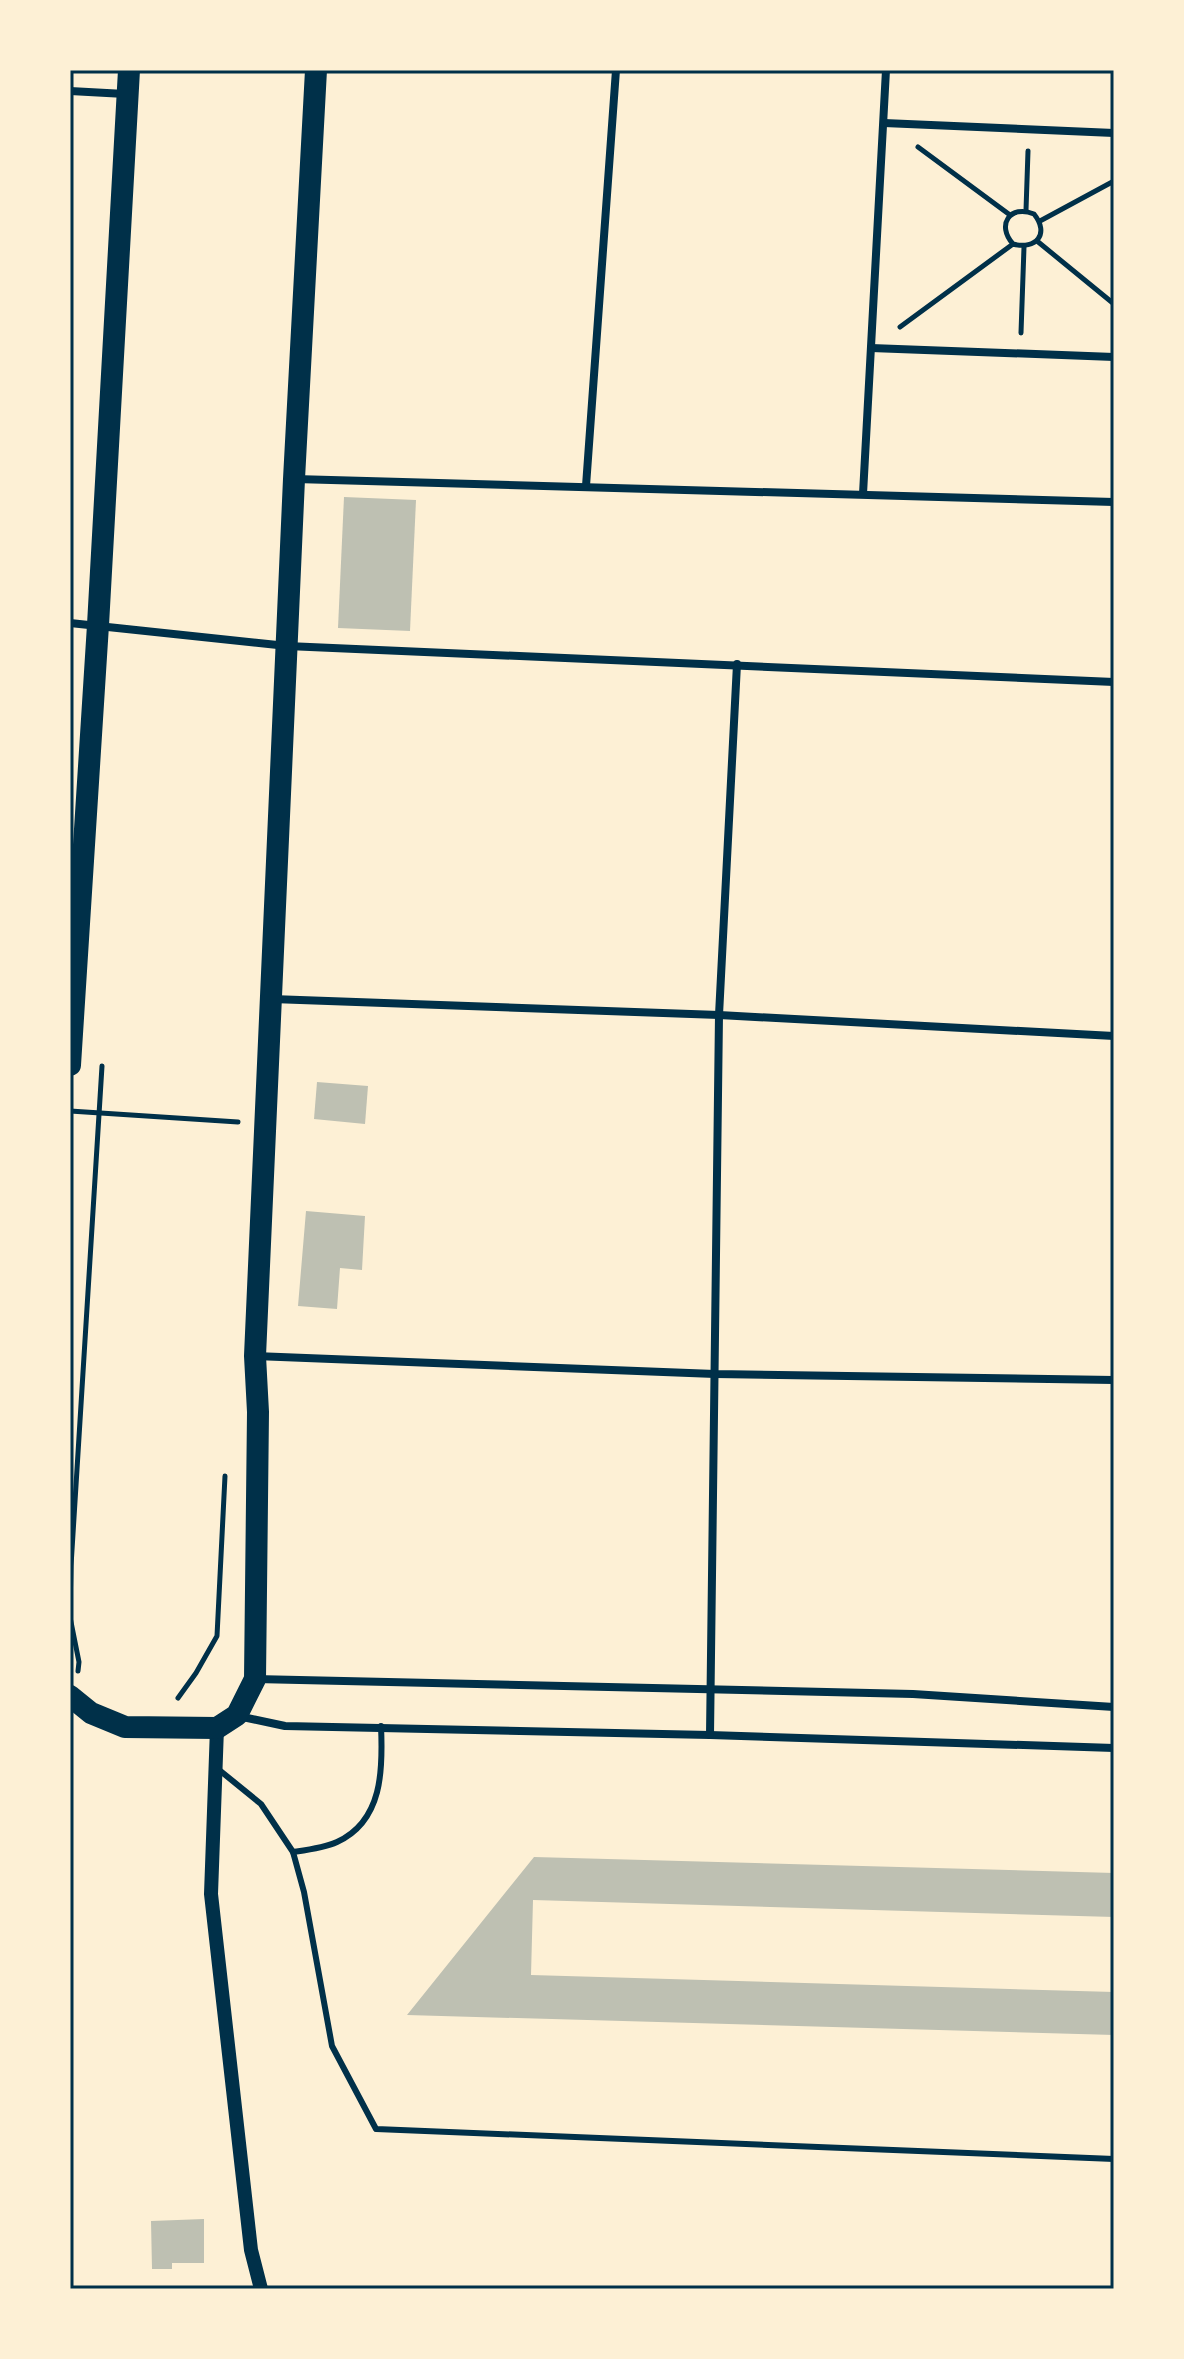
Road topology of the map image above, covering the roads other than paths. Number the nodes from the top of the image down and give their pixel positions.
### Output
1 (129, 70) edge
2 (316, 70) edge
3 (616, 70) edge
4 (886, 70) edge
5 (70, 91) edge
6 (127, 94) junction
7 (884, 123) junction
8 (1114, 133) edge
9 (871, 348) junction
10 (1114, 357) edge
11 (294, 479) junction
12 (586, 486) junction
13 (863, 494) junction
14 (1114, 502) edge
15 (70, 623) edge
16 (98, 625) junction
17 (287, 646) junction
18 (737, 664) junction
19 (1114, 682) edge
20 (272, 999) junction
21 (719, 1015) junction
22 (1114, 1036) edge
23 (70, 1065) edge
24 (255, 1356) junction
25 (715, 1374) junction
26 (1114, 1380) edge
27 (255, 1679) junction
28 (711, 1689) junction
29 (71, 1698) edge
30 (1114, 1707) edge
31 (237, 1715) junction
32 (381, 1726) junction
33 (217, 1728) junction
34 (710, 1735) junction
35 (1114, 1748) edge
36 (215, 1767) junction
37 (293, 1852) junction
38 (1114, 2159) edge
39 (261, 2289) edge

1 - 6 highway
2 - 11 highway
3 - 12 street
4 - 7 street
5 - 6 street
6 - 16 highway
7 - 8 street
7 - 9 street
9 - 10 street
9 - 13 street
11 - 12 street
11 - 17 highway
12 - 13 street
13 - 14 street
15 - 16 street
16 - 17 street
16 - 23 highway
17 - 18 street
17 - 20 highway
18 - 19 street
18 - 21 street
20 - 21 street
20 - 24 highway
21 - 22 street
21 - 25 street
24 - 25 street
24 - 27 highway
25 - 26 street
25 - 28 street
27 - 28 street
27 - 31 highway
28 - 30 street
28 - 34 street
29 - 33 highway
31 - 32 street
31 - 33 highway
32 - 34 street
32 - 37 lane
33 - 36 street
34 - 35 street
36 - 37 lane
36 - 39 street
37 - 38 lane

